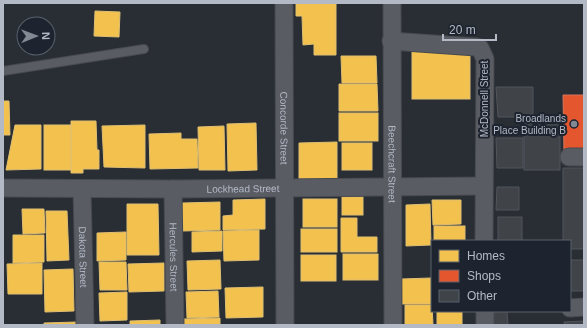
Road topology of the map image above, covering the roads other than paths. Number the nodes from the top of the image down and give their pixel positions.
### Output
1 (284, 3) edge
2 (392, 3) edge
3 (391, 41) junction
4 (144, 49) dead end
5 (3, 71) edge
6 (484, 186) junction
7 (284, 187) junction
8 (3, 188) edge
9 (82, 188) junction
10 (391, 188) junction
11 (173, 189) junction
12 (484, 240) edge
13 (584, 307) edge
14 (571, 308) edge
15 (485, 312) edge
16 (85, 325) edge
17 (175, 325) edge
18 (285, 325) edge
19 (393, 325) edge
20 (485, 325) edge

1 - 7 street, Concorde Street
2 - 3 street, Beechcraft Street
3 - 6 street, McDonnell Street
3 - 10 street, Beechcraft Street
4 - 5 lane
6 - 10 street, Lockhead Street
6 - 12 street, McDonnell Street
7 - 10 street, Lockhead Street
7 - 11 street, Lockhead Street
7 - 18 street, Concorde Street
8 - 9 street, Lockhead Street
9 - 11 street, Lockhead Street
9 - 16 street, Dakota Street
10 - 19 street, Beechcraft Street
11 - 17 street, Hercules Street
13 - 14 street
15 - 20 street

